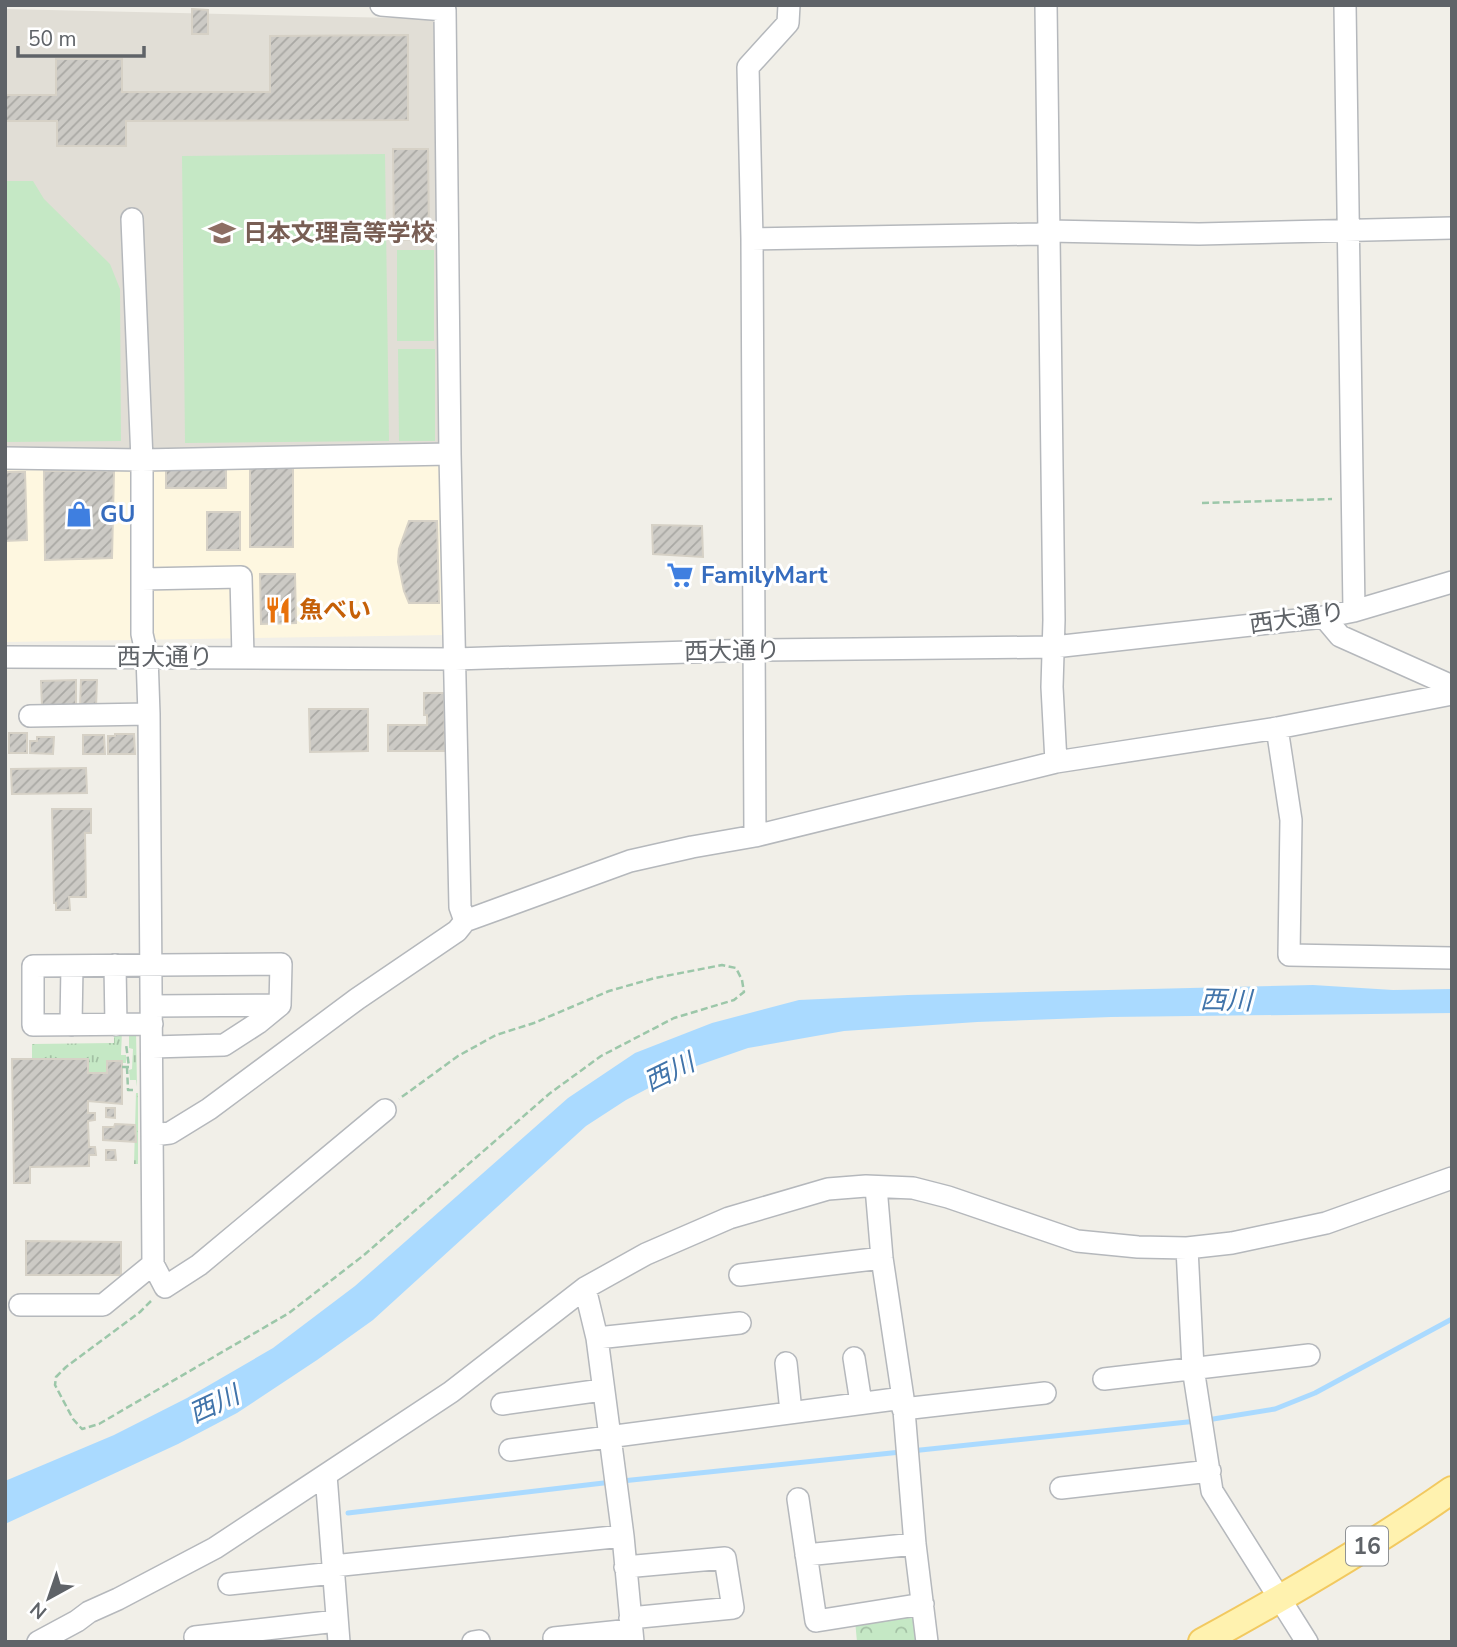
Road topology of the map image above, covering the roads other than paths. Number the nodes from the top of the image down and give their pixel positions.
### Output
1 (381, 5) edge
2 (789, 5) edge
3 (1046, 5) edge
4 (1345, 5) edge
5 (447, 8) edge
6 (132, 219) dead end
7 (1452, 228) edge
8 (1049, 231) junction
9 (1348, 231) junction
10 (752, 239) junction
11 (450, 454) junction
12 (5, 458) edge
13 (142, 460) junction
14 (142, 579) junction
15 (1452, 582) edge
16 (1354, 611) junction
17 (1324, 617) junction
18 (1054, 647) junction
19 (755, 650) junction
20 (147, 656) junction
21 (5, 657) edge
22 (243, 657) junction
23 (455, 659) junction
24 (1452, 685) edge
25 (1452, 694) edge
26 (149, 714) junction
27 (30, 716) dead end
28 (1277, 728) junction
29 (1056, 762) junction
30 (755, 836) junction
31 (466, 921) junction
32 (1452, 958) edge
33 (115, 965) junction
34 (152, 965) junction
35 (72, 966) junction
36 (281, 1004) junction
37 (152, 1015) junction
38 (72, 1025) junction
39 (121, 1033) junction
40 (152, 1046) junction
41 (385, 1110) road end
42 (153, 1135) junction
43 (1452, 1178) edge
44 (876, 1187) junction
45 (1187, 1248) junction
46 (882, 1258) junction
47 (153, 1264) junction
48 (740, 1275) dead end
49 (585, 1288) junction
50 (20, 1305) dead end
51 (740, 1323) dead end
52 (597, 1338) junction
53 (1309, 1355) dead end
54 (853, 1358) dead end
55 (786, 1363) dead end
56 (1193, 1368) junction
57 (1104, 1379) dead end
58 (602, 1390) junction
59 (1045, 1393) dead end
60 (860, 1403) junction
61 (502, 1404) dead end
62 (903, 1404) junction
63 (792, 1412) junction
64 (609, 1436) junction
65 (510, 1450) dead end
66 (1210, 1471) junction
67 (326, 1475) junction
68 (1061, 1488) dead end
69 (1452, 1490) edge
70 (798, 1499) dead end
71 (623, 1536) junction
72 (915, 1544) junction
73 (806, 1555) junction
74 (625, 1567) junction
75 (333, 1570) junction
76 (229, 1584) dead end
77 (1280, 1600) junction
78 (923, 1604) junction
79 (631, 1630) edge
80 (338, 1631) edge
81 (195, 1637) dead end
82 (554, 1638) dead end
83 (479, 1641) edge
84 (38, 1642) edge
85 (473, 1642) edge
86 (927, 1642) edge
87 (1202, 1642) edge
88 (1307, 1642) edge

1 - 5 street
2 - 10 street
3 - 8 street
4 - 9 street
5 - 11 street
6 - 13 street
7 - 9 street
8 - 9 street
8 - 10 street
8 - 18 street
9 - 16 street
10 - 19 street
11 - 13 street
11 - 23 street
12 - 13 street
13 - 14 street
14 - 20 street
14 - 22 street
15 - 16 street, 西大通り
16 - 17 street, 西大通り
17 - 18 street, 西大通り
17 - 24 street
18 - 19 street, 西大通り
18 - 29 street
19 - 23 street, 西大通り
19 - 30 street
20 - 21 street, 西大通り
20 - 22 street, 西大通り
20 - 26 street
22 - 23 street, 西大通り
23 - 31 street
25 - 28 street
26 - 27 street
26 - 34 street
28 - 29 street
28 - 32 street
29 - 30 street
30 - 31 street
31 - 42 street
33 - 34 street
33 - 35 street
33 - 39 street
34 - 36 street
34 - 37 street
35 - 38 street
35 - 38 street
36 - 37 street
36 - 40 street
37 - 39 street
37 - 40 street
38 - 39 street
40 - 42 street
41 - 47 street
42 - 47 street
43 - 45 street
44 - 45 street
44 - 46 street
44 - 49 street
45 - 56 street
46 - 48 street
46 - 62 street
47 - 50 street
49 - 52 street
49 - 67 street
51 - 52 street
52 - 58 street
53 - 56 street
54 - 60 street
55 - 63 street
56 - 57 street
56 - 66 street
58 - 61 street
58 - 64 street
59 - 62 street
60 - 62 street
60 - 63 street
62 - 72 street
63 - 64 street
64 - 65 street
64 - 71 street
66 - 68 street
66 - 77 street
67 - 75 street
67 - 84 street
69 - 77 main road, 16
70 - 73 street
71 - 74 street
71 - 75 street
72 - 73 street
72 - 78 street
73 - 78 street
74 - 79 street
74 - 79 street
75 - 76 street
75 - 80 street
77 - 87 main road, 16
77 - 88 street
78 - 86 street
79 - 82 street
80 - 81 street
83 - 85 street

